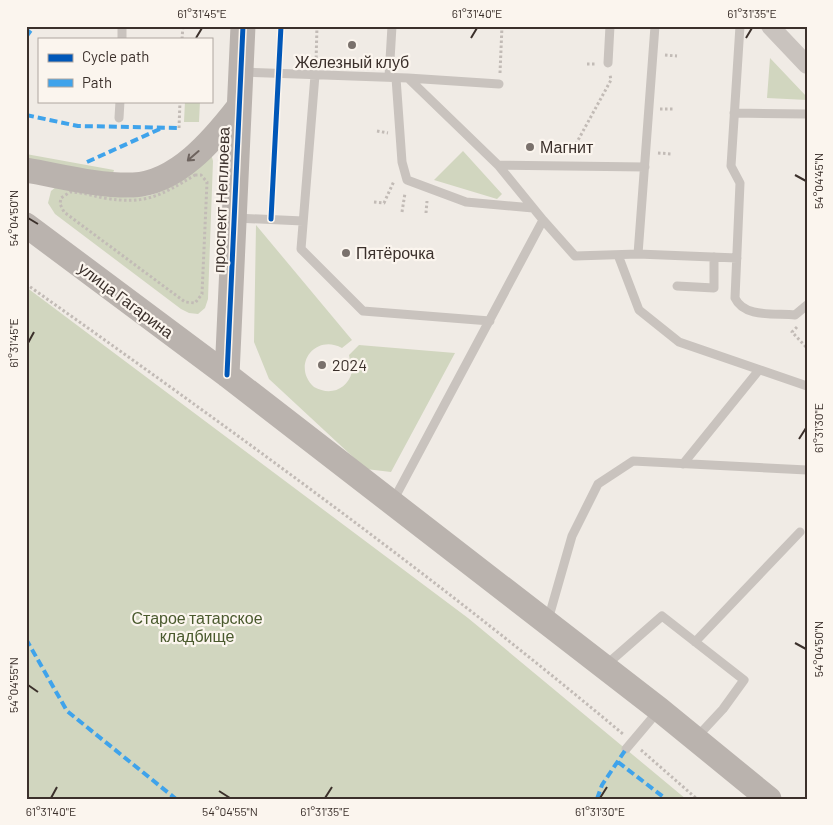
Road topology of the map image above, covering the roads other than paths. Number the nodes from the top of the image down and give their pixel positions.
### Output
1 (243, 26) edge
2 (392, 26) edge
3 (610, 26) edge
4 (655, 26) edge
5 (740, 26) edge
6 (770, 26) edge
7 (608, 63) road end
8 (807, 65) edge
9 (241, 72) junction
10 (315, 75) junction
11 (393, 78) junction
12 (408, 78) junction
13 (499, 84) road end
14 (120, 102) edge
15 (238, 108) junction
16 (734, 113) junction
17 (807, 114) edge
18 (119, 118) dead end
19 (498, 165) junction
20 (645, 167) junction
21 (26, 170) edge
22 (533, 208) junction
23 (233, 218) junction
24 (543, 220) junction
25 (304, 221) junction
26 (26, 225) edge
27 (638, 254) junction
28 (618, 255) junction
29 (714, 257) junction
30 (737, 258) junction
31 (677, 286) dead end
32 (807, 305) edge
33 (490, 321) junction
34 (760, 370) junction
35 (227, 375) junction
36 (807, 386) edge
37 (683, 464) junction
38 (807, 470) edge
39 (392, 504) junction
40 (800, 532) dead end
41 (547, 623) junction
42 (696, 642) junction
43 (604, 667) junction
44 (660, 710) junction
45 (696, 738) junction
46 (629, 745) road end
47 (769, 799) edge

1 - 9 main road, проспект Неплюева
2 - 11 lane
3 - 7 lane
4 - 20 lane
5 - 16 lane
6 - 8 street
9 - 10 lane
9 - 15 main road, проспект Неплюева
10 - 11 lane
10 - 25 lane
11 - 12 lane
11 - 22 lane
12 - 13 lane
12 - 19 lane
14 - 18 lane
15 -> 21 main road
15 - 23 main road, проспект Неплюева
16 - 17 lane
16 - 30 lane
19 - 20 lane
19 - 22 lane
20 - 27 lane
22 - 24 lane
23 - 25 lane
23 - 35 main road, проспект Неплюева
24 - 28 lane
24 - 33 lane
25 - 33 lane
26 - 35 main road, улица Гагарина
27 - 28 lane
27 - 29 lane
28 - 34 lane
29 - 30 lane
29 - 31 lane
30 - 32 lane
33 - 39 lane
34 - 36 lane
34 - 37 lane
35 - 39 main road, улица Гагарина
37 - 38 lane
37 - 41 lane
39 - 41 main road, улица Гагарина
40 - 42 lane
41 - 43 main road, улица Гагарина
42 - 43 lane
42 - 45 lane
43 - 44 main road, улица Гагарина
44 - 45 main road, улица Гагарина
44 - 46 lane
45 - 47 main road, улица Гагарина

